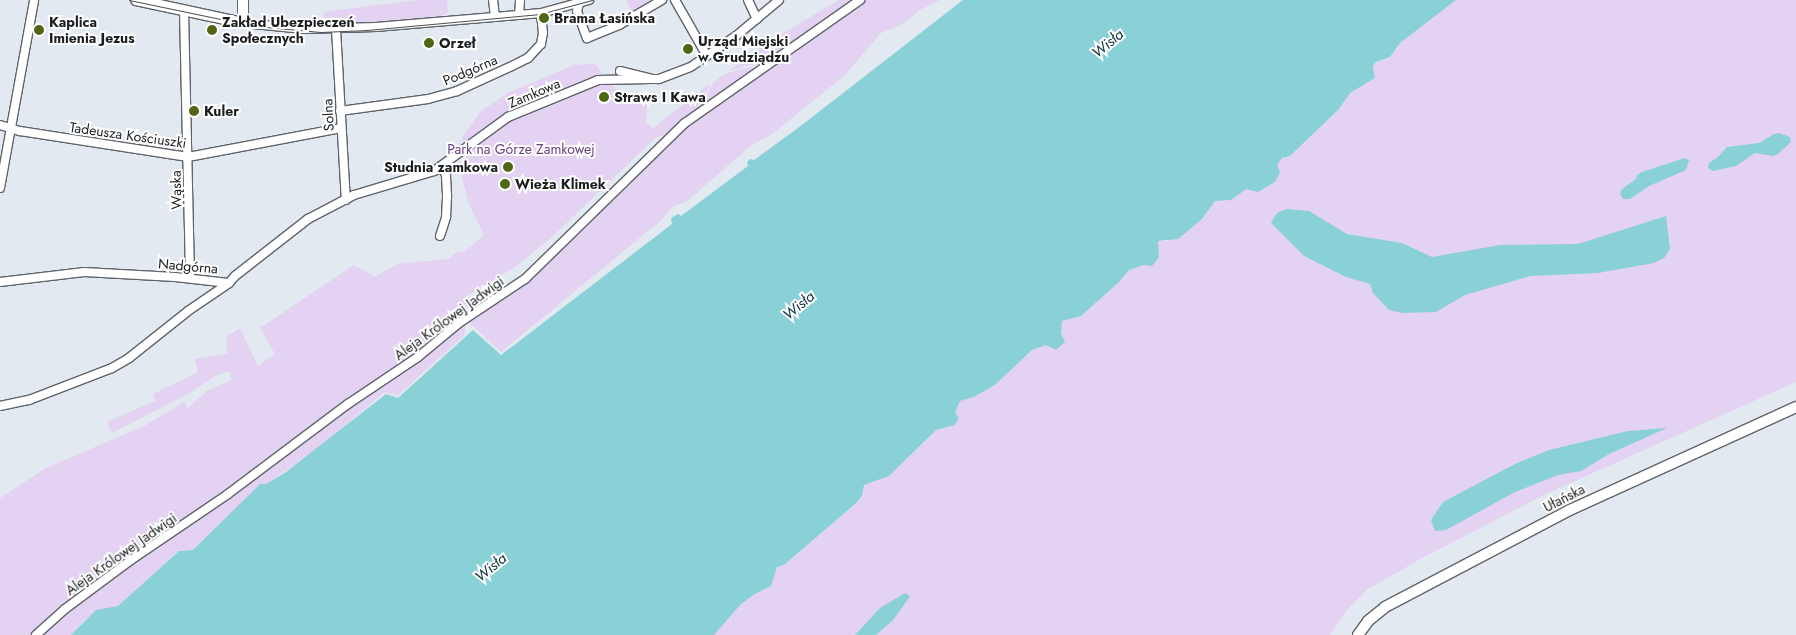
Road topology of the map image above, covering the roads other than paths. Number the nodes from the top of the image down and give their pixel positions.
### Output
1 (34, 0) edge
2 (136, 0) edge
3 (243, 0) edge
4 (493, 0) edge
5 (520, 0) edge
6 (589, 0) edge
7 (662, 0) edge
8 (676, 0) edge
9 (748, 0) edge
10 (779, 0) edge
11 (860, 0) edge
12 (580, 1) edge
13 (184, 11) junction
14 (541, 13) junction
15 (519, 14) junction
16 (495, 17) junction
17 (758, 18) junction
18 (243, 23) junction
19 (336, 29) junction
20 (707, 56) junction
21 (620, 71) dead end
22 (651, 79) junction
23 (340, 111) junction
24 (0, 125) edge
25 (10, 128) junction
26 (341, 128) junction
27 (188, 156) junction
28 (441, 166) junction
29 (0, 188) edge
30 (346, 200) junction
31 (440, 236) dead end
32 (190, 278) junction
33 (0, 282) edge
34 (229, 284) junction
35 (0, 406) edge
36 (1796, 407) edge
37 (36, 635) edge
38 (1358, 635) edge

1 - 25 street
2 - 13 main road
3 - 18 main road
4 - 16 street
5 - 15 street
6 - 12 street
7 - 12 street
8 - 20 street
9 - 17 street
10 - 17 street
11 - 37 street, Aleja Królowej Jadwigi
12 - 14 street
13 - 18 main road
13 - 27 street, Wąska
14 - 15 street
14 - 23 street, Podgórna
15 - 16 street
16 - 19 street
17 - 20 street
18 - 19 street
19 - 23 street, Solna
20 - 22 street
21 - 22 street
22 - 28 street, Zamkowa
23 - 26 street, Solna
24 - 25 street, Tadeusza Kościuszki
25 - 27 street, Tadeusza Kościuszki
25 - 29 street
26 - 27 street, Tadeusza Kościuszki
26 - 30 street, Solna
27 - 32 street, Wąska
28 - 30 street, Zamkowa
28 - 31 street
30 - 34 street, Nadgórna
32 - 33 street, Nadgórna
32 - 34 street, Nadgórna
34 - 35 street
36 - 38 main road, Ułańska

